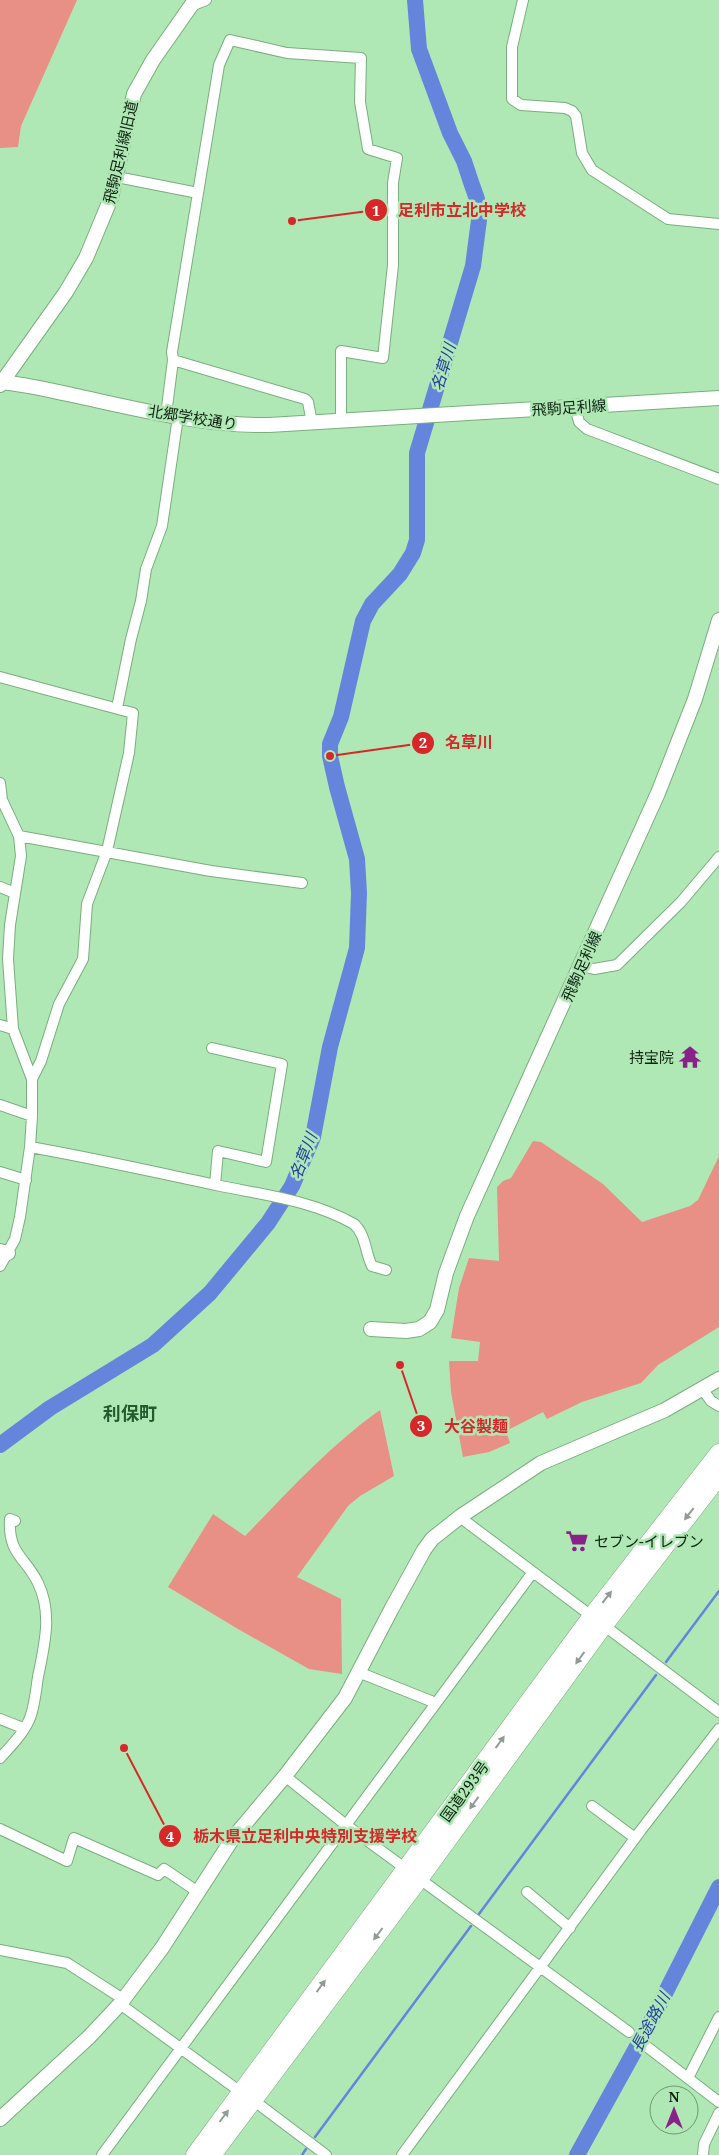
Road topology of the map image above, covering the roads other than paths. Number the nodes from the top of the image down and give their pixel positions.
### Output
1 (206, 0) edge
2 (523, 0) edge
3 (193, 3) edge
4 (117, 176) junction
5 (198, 193) junction
6 (719, 224) edge
7 (173, 360) junction
8 (1, 383) edge
9 (719, 398) edge
10 (575, 407) junction
11 (172, 416) junction
12 (419, 416) joint
13 (341, 421) junction
14 (312, 422) junction
15 (719, 479) edge
16 (719, 620) edge
17 (0, 677) edge
18 (117, 708) junction
19 (0, 783) edge
20 (1, 800) edge
21 (19, 836) junction
22 (107, 851) junction
23 (719, 857) edge
24 (302, 883) dead end
25 (0, 887) edge
26 (15, 893) junction
27 (4, 957) edge
28 (581, 966) junction
29 (0, 1025) edge
30 (13, 1029) junction
31 (212, 1048) dead end
32 (32, 1079) junction
33 (0, 1105) edge
34 (32, 1116) junction
35 (30, 1147) junction
36 (0, 1172) edge
37 (26, 1180) junction
38 (215, 1185) junction
39 (4, 1252) edge
40 (0, 1266) edge
41 (386, 1270) dead end
42 (371, 1329) dead end
43 (719, 1379) edge
44 (702, 1390) junction
45 (719, 1406) edge
46 (719, 1453) edge
47 (719, 1476) edge
48 (461, 1516) junction
49 (15, 1521) dead end
50 (532, 1572) junction
51 (598, 1620) junction
52 (358, 1672) junction
53 (435, 1704) junction
54 (719, 1712) edge
55 (0, 1719) edge
56 (23, 1728) junction
57 (719, 1729) edge
58 (0, 1758) edge
59 (285, 1776) junction
60 (592, 1806) dead end
61 (346, 1825) junction
62 (0, 1830) edge
63 (635, 1838) junction
64 (413, 1874) junction
65 (198, 1892) junction
66 (527, 1892) dead end
67 (570, 1928) junction
68 (0, 1950) edge
69 (540, 1969) junction
70 (121, 2002) junction
71 (719, 2017) edge
72 (629, 2032) dead end
73 (646, 2046) dead end
74 (181, 2048) junction
75 (688, 2078) junction
76 (247, 2096) junction
77 (719, 2102) edge
78 (719, 2113) edge
79 (0, 2119) edge
80 (102, 2155) edge
81 (195, 2155) edge
82 (212, 2155) edge
83 (326, 2155) edge
84 (402, 2155) edge
85 (703, 2155) edge

1 - 3 street
2 - 6 street
3 - 4 street, 飛駒足利線旧道
4 - 5 street
4 - 8 street, 飛駒足利線旧道
5 - 7 street
5 - 13 street
7 - 11 street
7 - 14 street
8 - 11 street, 北郷学校通り
9 - 10 street, 飛駒足利線
10 - 12 street, 飛駒足利線
10 - 15 street
11 - 14 street, 北郷学校通り
11 - 18 street
12 - 13 street, 北郷学校通り
13 - 14 street, 北郷学校通り
16 - 28 street, 飛駒足利線
17 - 18 street
18 - 22 street
19 - 20 street
20 - 21 street
21 - 22 street
21 - 26 street
22 - 24 street
22 - 32 street
23 - 28 street
25 - 26 street
26 - 27 street
27 - 30 street
28 - 42 street, 飛駒足利線
29 - 30 street
30 - 32 street
31 - 38 street
32 - 34 street
33 - 34 street
34 - 35 street
35 - 37 street
35 - 38 street
36 - 37 street
37 - 39 street
38 - 41 street
39 - 40 street
43 - 44 street
44 - 45 street
44 - 48 street
51 -> 46 highway, 国道293号
47 -> 51 highway, 国道293号
48 - 50 street
48 - 52 street
49 - 56 street
50 - 51 street
50 - 53 street
51 - 54 street
51 - 64 highway, 国道293号
52 - 53 street
52 - 59 street
53 - 61 street
55 - 56 street
56 - 58 street
57 - 63 street
59 - 61 street
59 - 65 street
60 - 63 street
61 - 64 street
61 - 74 street
62 - 65 street
63 - 67 street
64 - 69 street
64 - 76 highway, 国道293号
65 - 70 street
66 - 67 street
67 - 69 street
68 - 70 street
69 - 72 street
69 - 84 street
70 - 74 street
70 - 79 street
71 - 75 street
73 - 75 street
74 - 76 street
74 - 80 street
75 - 77 street
81 -> 76 highway, 国道293号
76 - 82 highway, 国道293号
76 - 83 street
78 - 85 street

